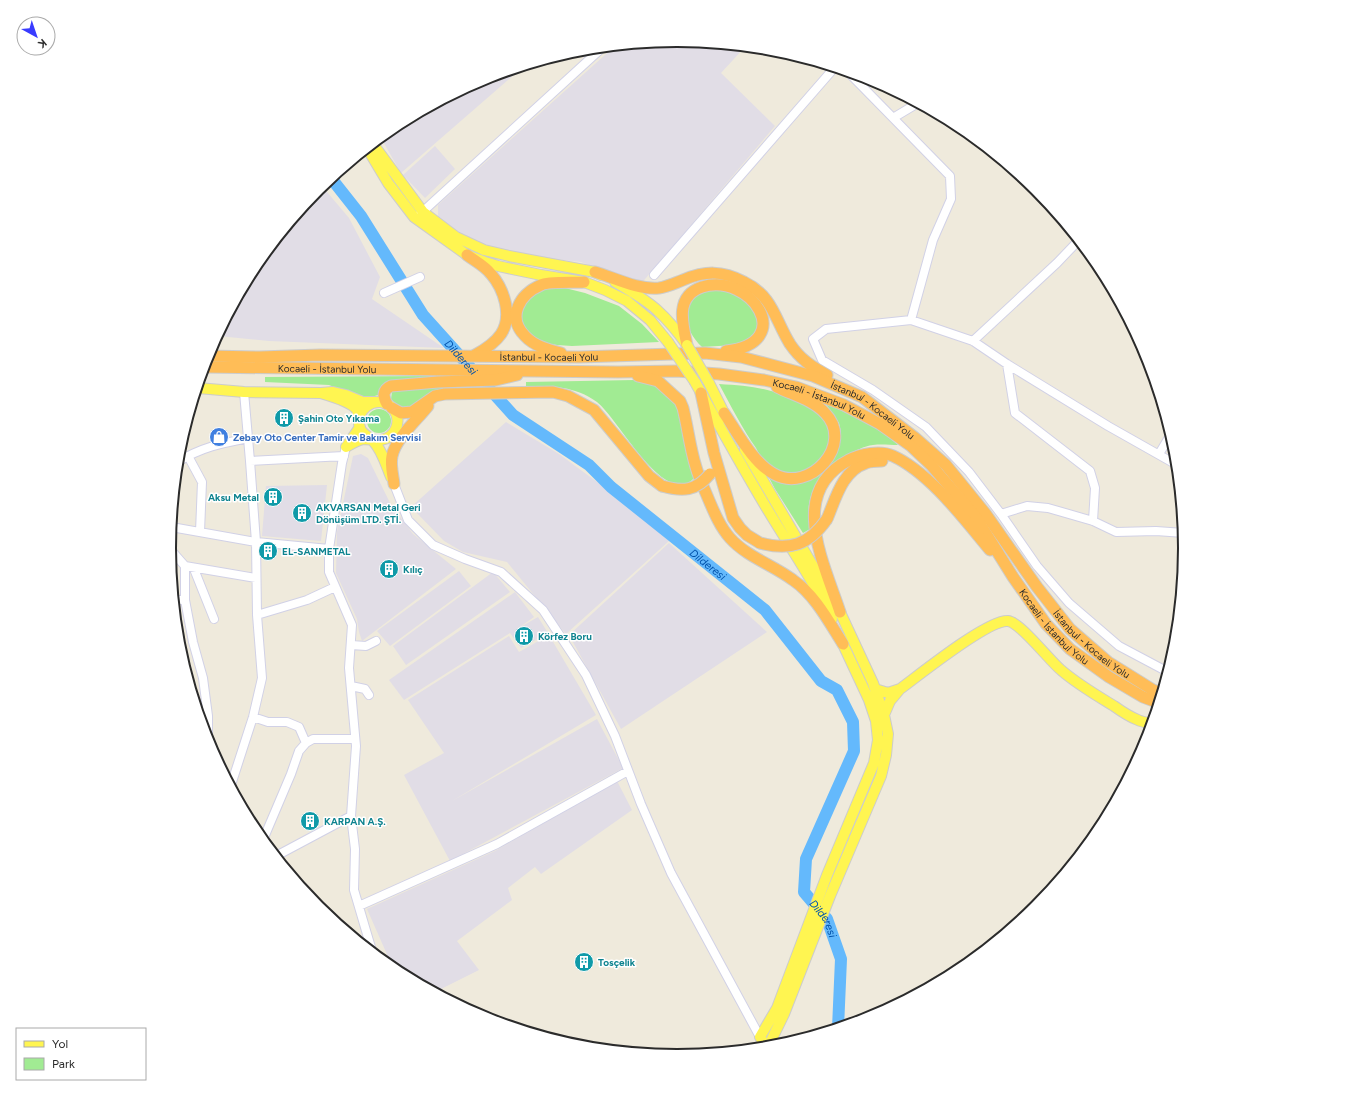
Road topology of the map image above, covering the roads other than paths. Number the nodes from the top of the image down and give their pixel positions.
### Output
1 (595, 54) edge
2 (831, 72) edge
3 (856, 80) edge
4 (913, 106) edge
5 (893, 118) junction
6 (376, 149) edge
7 (370, 153) edge
8 (418, 215) junction
9 (1075, 244) edge
10 (467, 255) junction
11 (595, 272) junction
12 (654, 275) dead end
13 (420, 277) dead end
14 (584, 282) junction
15 (384, 293) dead end
16 (911, 320) junction
17 (973, 341) junction
18 (687, 344) junction
19 (705, 353) junction
20 (215, 356) edge
21 (474, 356) junction
22 (579, 357) junction
23 (1007, 364) junction
24 (211, 366) edge
25 (618, 372) junction
26 (497, 375) junction
27 (764, 380) junction
28 (203, 388) edge
29 (244, 392) junction
30 (322, 393) junction
31 (701, 393) junction
32 (464, 394) junction
33 (862, 397) junction
34 (375, 402) junction
35 (390, 406) junction
36 (724, 413) junction
37 (359, 423) junction
38 (249, 438) junction
39 (372, 440) junction
40 (1167, 441) edge
41 (345, 451) junction
42 (714, 453) junction
43 (1159, 454) junction
44 (188, 456) junction
45 (185, 458) edge
46 (250, 461) junction
47 (1171, 461) edge
48 (394, 484) junction
49 (932, 485) junction
50 (1001, 514) junction
51 (1092, 521) junction
52 (177, 528) edge
53 (200, 532) junction
54 (1178, 533) edge
55 (256, 542) junction
56 (329, 549) junction
57 (177, 557) edge
58 (184, 566) junction
59 (194, 569) junction
60 (1014, 577) junction
61 (256, 578) junction
62 (335, 587) junction
63 (180, 600) edge
64 (185, 600) junction
65 (840, 612) junction
66 (257, 615) junction
67 (214, 619) dead end
68 (376, 641) dead end
69 (843, 644) junction
70 (351, 645) junction
71 (1163, 669) edge
72 (351, 686) junction
73 (875, 689) junction
74 (900, 689) junction
75 (1157, 691) edge
76 (369, 694) dead end
77 (1154, 701) edge
78 (204, 711) edge
79 (884, 715) junction
80 (253, 716) junction
81 (1147, 723) edge
82 (355, 739) junction
83 (306, 742) junction
84 (628, 771) junction
85 (233, 779) edge
86 (351, 816) junction
87 (267, 834) edge
88 (281, 854) edge
89 (359, 906) junction
90 (369, 942) edge
91 (760, 1037) junction
92 (771, 1040) edge
93 (763, 1041) edge

1 - 8 street
2 - 12 street
3 - 5 street
4 - 5 street
5 - 16 street
6 - 8 main road
7 - 8 main road
8 - 10 main road
8 - 11 main road
9 - 17 street
10 - 14 main road
10 - 21 highway
11 - 18 main road
11 - 33 highway
13 - 15 street
14 - 22 highway
14 - 31 main road, bridge
16 - 17 street
16 - 50 street
17 - 23 street
18 - 19 highway
18 - 36 main road, bridge
19 - 22 highway, İstanbul - Kocaeli Yolu
19 - 33 highway, İstanbul - Kocaeli Yolu
20 - 21 highway, İstanbul - Kocaeli Yolu
21 - 22 highway, İstanbul - Kocaeli Yolu
23 - 43 street
23 - 51 street
24 - 26 highway, Kocaeli - İstanbul Yolu
25 - 26 highway, Kocaeli - İstanbul Yolu
25 - 27 highway, Kocaeli - İstanbul Yolu
25 - 69 highway
26 - 35 highway
27 - 36 highway
27 - 60 highway, Kocaeli - İstanbul Yolu
28 - 29 main road
29 - 30 main road
29 - 38 street
30 - 34 main road
30 - 37 main road
31 - 42 highway
31 - 69 main road
32 - 35 highway
32 - 42 highway, bridge
32 - 48 highway
33 - 75 highway, İstanbul - Kocaeli Yolu
34 - 35 main road
34 - 37 main road
35 - 39 main road
36 - 65 main road
37 - 39 main road
37 - 41 main road
38 - 44 street
38 - 46 street
39 - 41 main road
39 - 48 main road
40 - 43 street
41 - 46 street
41 - 56 street
42 - 49 highway, bridge
43 - 47 street
44 - 45 street
44 - 53 street
46 - 55 street
48 - 84 street
49 - 60 highway
49 - 65 highway
50 - 51 street
50 - 71 street
51 - 54 street
52 - 53 street
53 - 55 street
55 - 56 street
55 - 61 street
56 - 62 street
57 - 58 street
58 - 59 street
58 - 64 street
59 - 61 street
59 - 67 street
60 - 77 highway, Kocaeli - İstanbul Yolu
61 - 66 street
62 - 66 street
62 - 70 street
63 - 64 street
64 - 78 street
65 - 73 main road
66 - 80 street
68 - 70 street
69 - 91 main road
70 - 72 street
72 - 76 street
72 - 82 street
73 - 74 main road
73 - 79 main road
74 - 79 main road
74 - 81 main road
79 - 92 main road
80 - 83 street
80 - 85 street
82 - 83 street
82 - 86 street
83 - 87 street
84 - 89 street
84 - 91 street
86 - 88 street
86 - 89 street
89 - 90 street
91 - 93 main road

